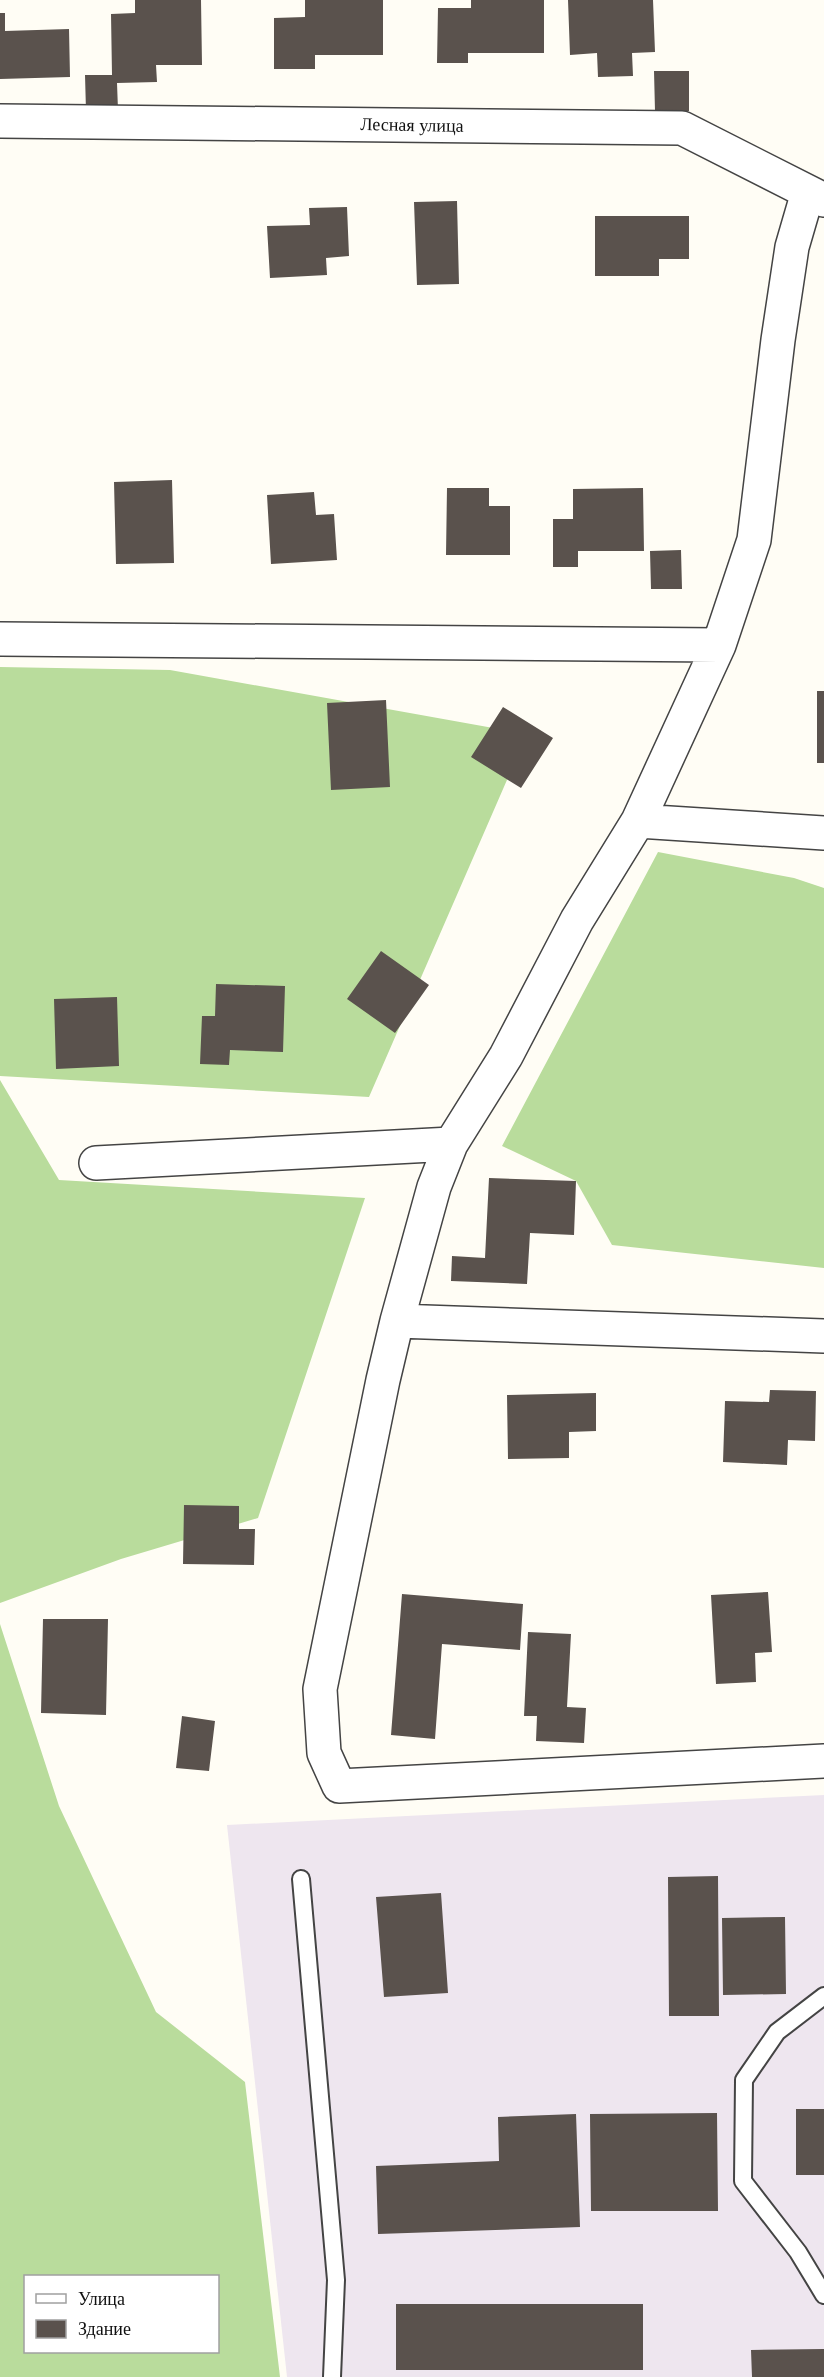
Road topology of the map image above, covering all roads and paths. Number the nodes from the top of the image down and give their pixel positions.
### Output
1 (0, 121) edge
2 (816, 196) edge
3 (0, 639) edge
4 (719, 645) junction
5 (639, 821) junction
6 (824, 833) edge
7 (451, 1144) junction
8 (96, 1163) dead end
9 (397, 1321) junction
10 (824, 1336) edge
11 (824, 1761) edge
12 (301, 1879) dead end
13 (824, 1996) edge
14 (824, 2295) edge
15 (332, 2377) edge

1 - 2 street, Лесная улица
2 - 4 street
3 - 4 street
4 - 5 street
5 - 6 street
5 - 7 street
7 - 8 street
7 - 9 street
9 - 10 street
9 - 11 street
12 - 15 lane
13 - 14 lane

